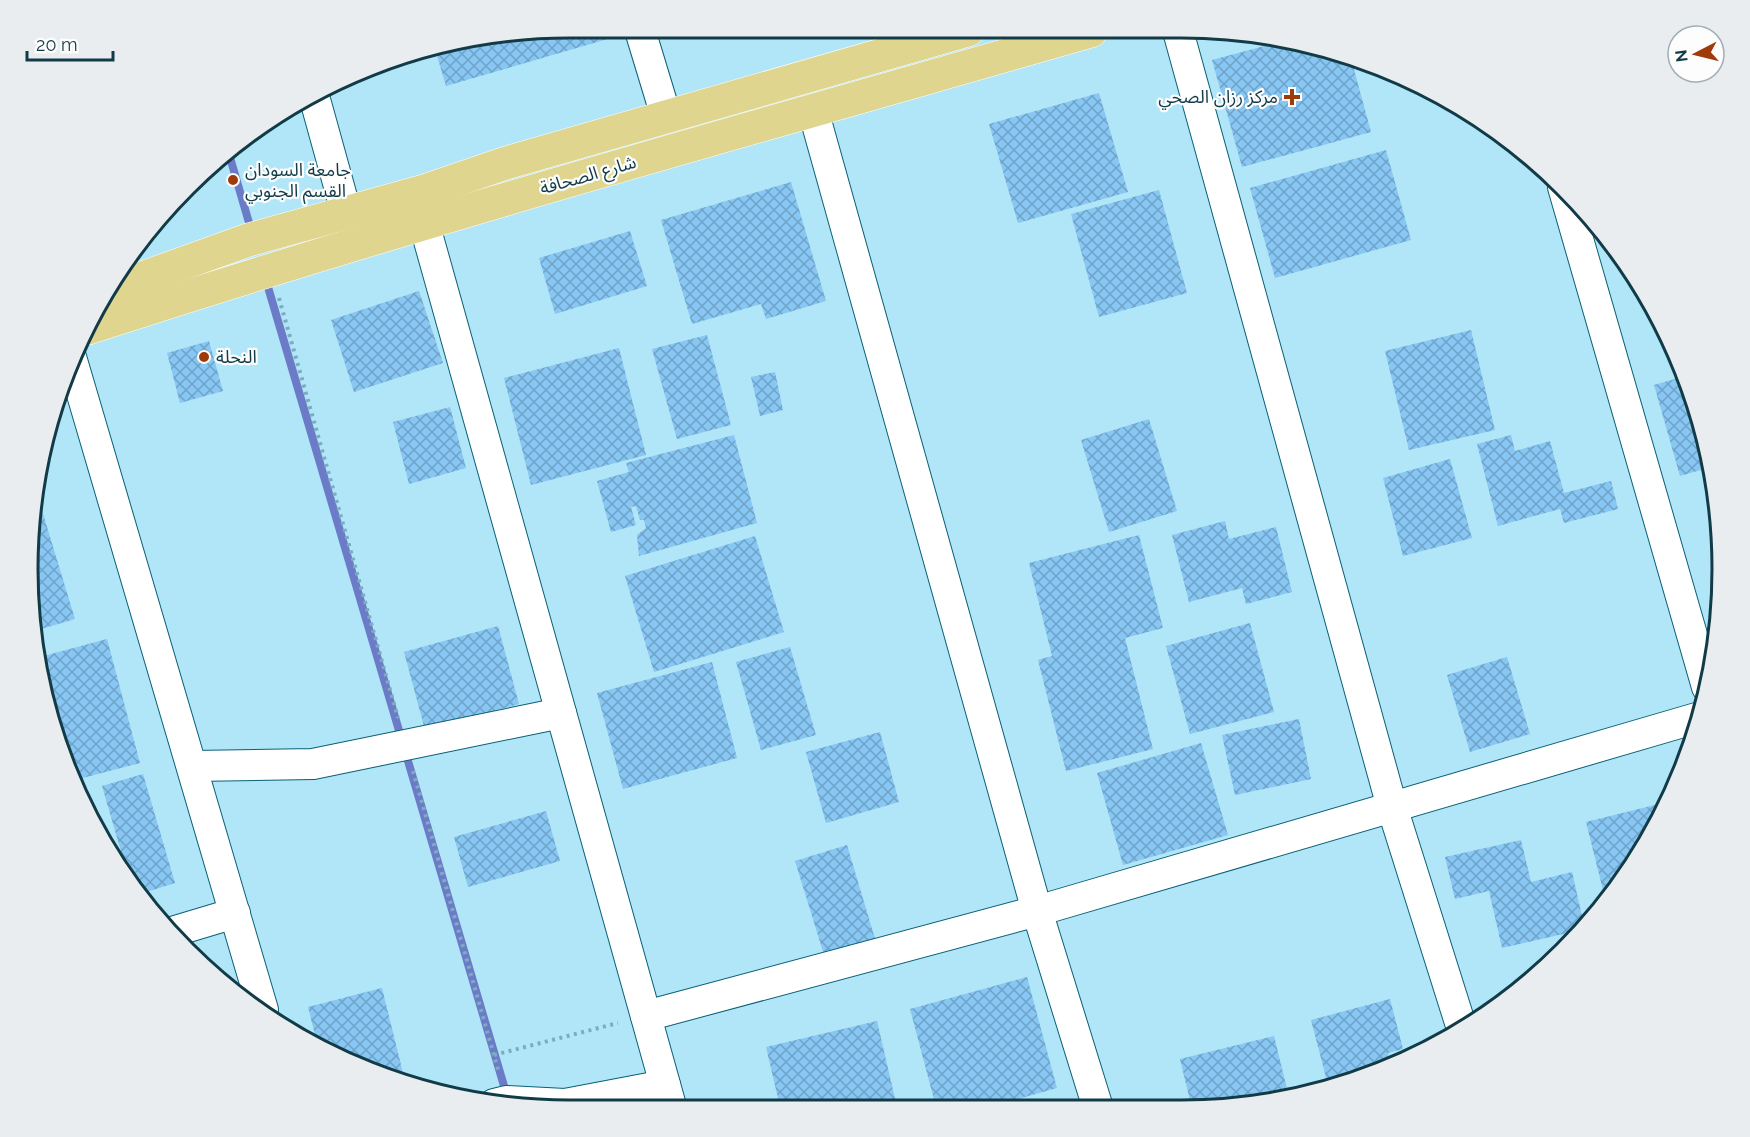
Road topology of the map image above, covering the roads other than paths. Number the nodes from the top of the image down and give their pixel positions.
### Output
1 (642, 38) edge
2 (940, 38) edge
3 (1066, 38) edge
4 (1180, 38) edge
5 (316, 102) edge
6 (813, 110) junction
7 (666, 116) junction
8 (1568, 204) edge
9 (346, 211) junction
10 (424, 224) junction
11 (355, 244) junction
12 (119, 286) edge
13 (97, 325) edge
14 (75, 372) edge
15 (1702, 671) edge
16 (561, 713) junction
17 (1690, 720) edge
18 (192, 766) junction
19 (1392, 807) junction
20 (1037, 911) junction
21 (235, 913) junction
22 (179, 930) edge
23 (260, 1001) edge
24 (646, 1016) junction
25 (1459, 1021) edge
26 (668, 1096) edge
27 (616, 1100) edge
28 (1096, 1100) edge

1 - 7 street
2 - 7 main road, شارع الصحافة
3 - 6 main road, شارع الصحافة
4 - 19 street
5 - 9 street
6 - 10 main road, شارع الصحافة
6 - 20 street
7 - 9 main road, شارع الصحافة
8 - 15 street
9 - 11 street
9 - 12 main road, شارع الصحافة
10 - 11 main road, شارع الصحافة
10 - 16 street
11 - 13 main road, شارع الصحافة
14 - 18 street
16 - 18 street
16 - 24 street
17 - 19 street
18 - 21 street
19 - 20 street
19 - 25 street
20 - 24 street
20 - 28 street
21 - 22 street
21 - 23 street
24 - 26 street
26 - 27 street

